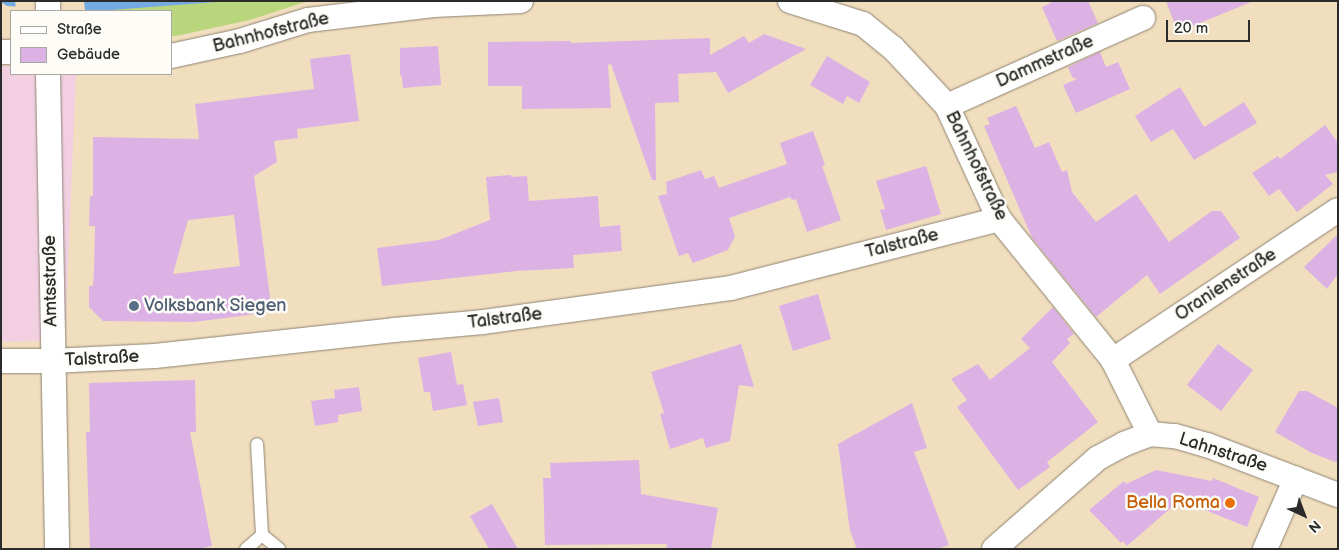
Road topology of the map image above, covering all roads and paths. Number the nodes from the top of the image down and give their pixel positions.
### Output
1 (522, 1) edge
2 (790, 1) edge
3 (1143, 18) dead end
4 (172, 56) edge
5 (48, 75) edge
6 (948, 106) junction
7 (1338, 210) edge
8 (999, 218) junction
9 (1112, 360) junction
10 (1, 361) edge
11 (52, 361) junction
12 (1150, 434) junction
13 (257, 444) dead end
14 (1296, 478) junction
15 (1338, 495) edge
16 (262, 535) junction
17 (57, 549) edge
18 (246, 549) edge
19 (279, 549) edge
20 (994, 549) edge
21 (1265, 549) edge

1 - 4 street, Bahnhofstraße
2 - 6 street, Bahnhofstraße
3 - 6 street, Dammstraße
5 - 11 street, Amtsstraße
6 - 8 street, Bahnhofstraße
7 - 9 street, Oranienstraße
8 - 9 street, Bahnhofstraße
8 - 11 street, Talstraße
9 - 12 street, Bahnhofstraße
10 - 11 street, Talstraße
11 - 17 street, Amtsstraße
12 - 14 street, Lahnstraße
12 - 20 street, Lahnstraße
13 - 16 lane
14 - 15 street, Lahnstraße
14 - 21 street
16 - 18 lane
16 - 19 lane

